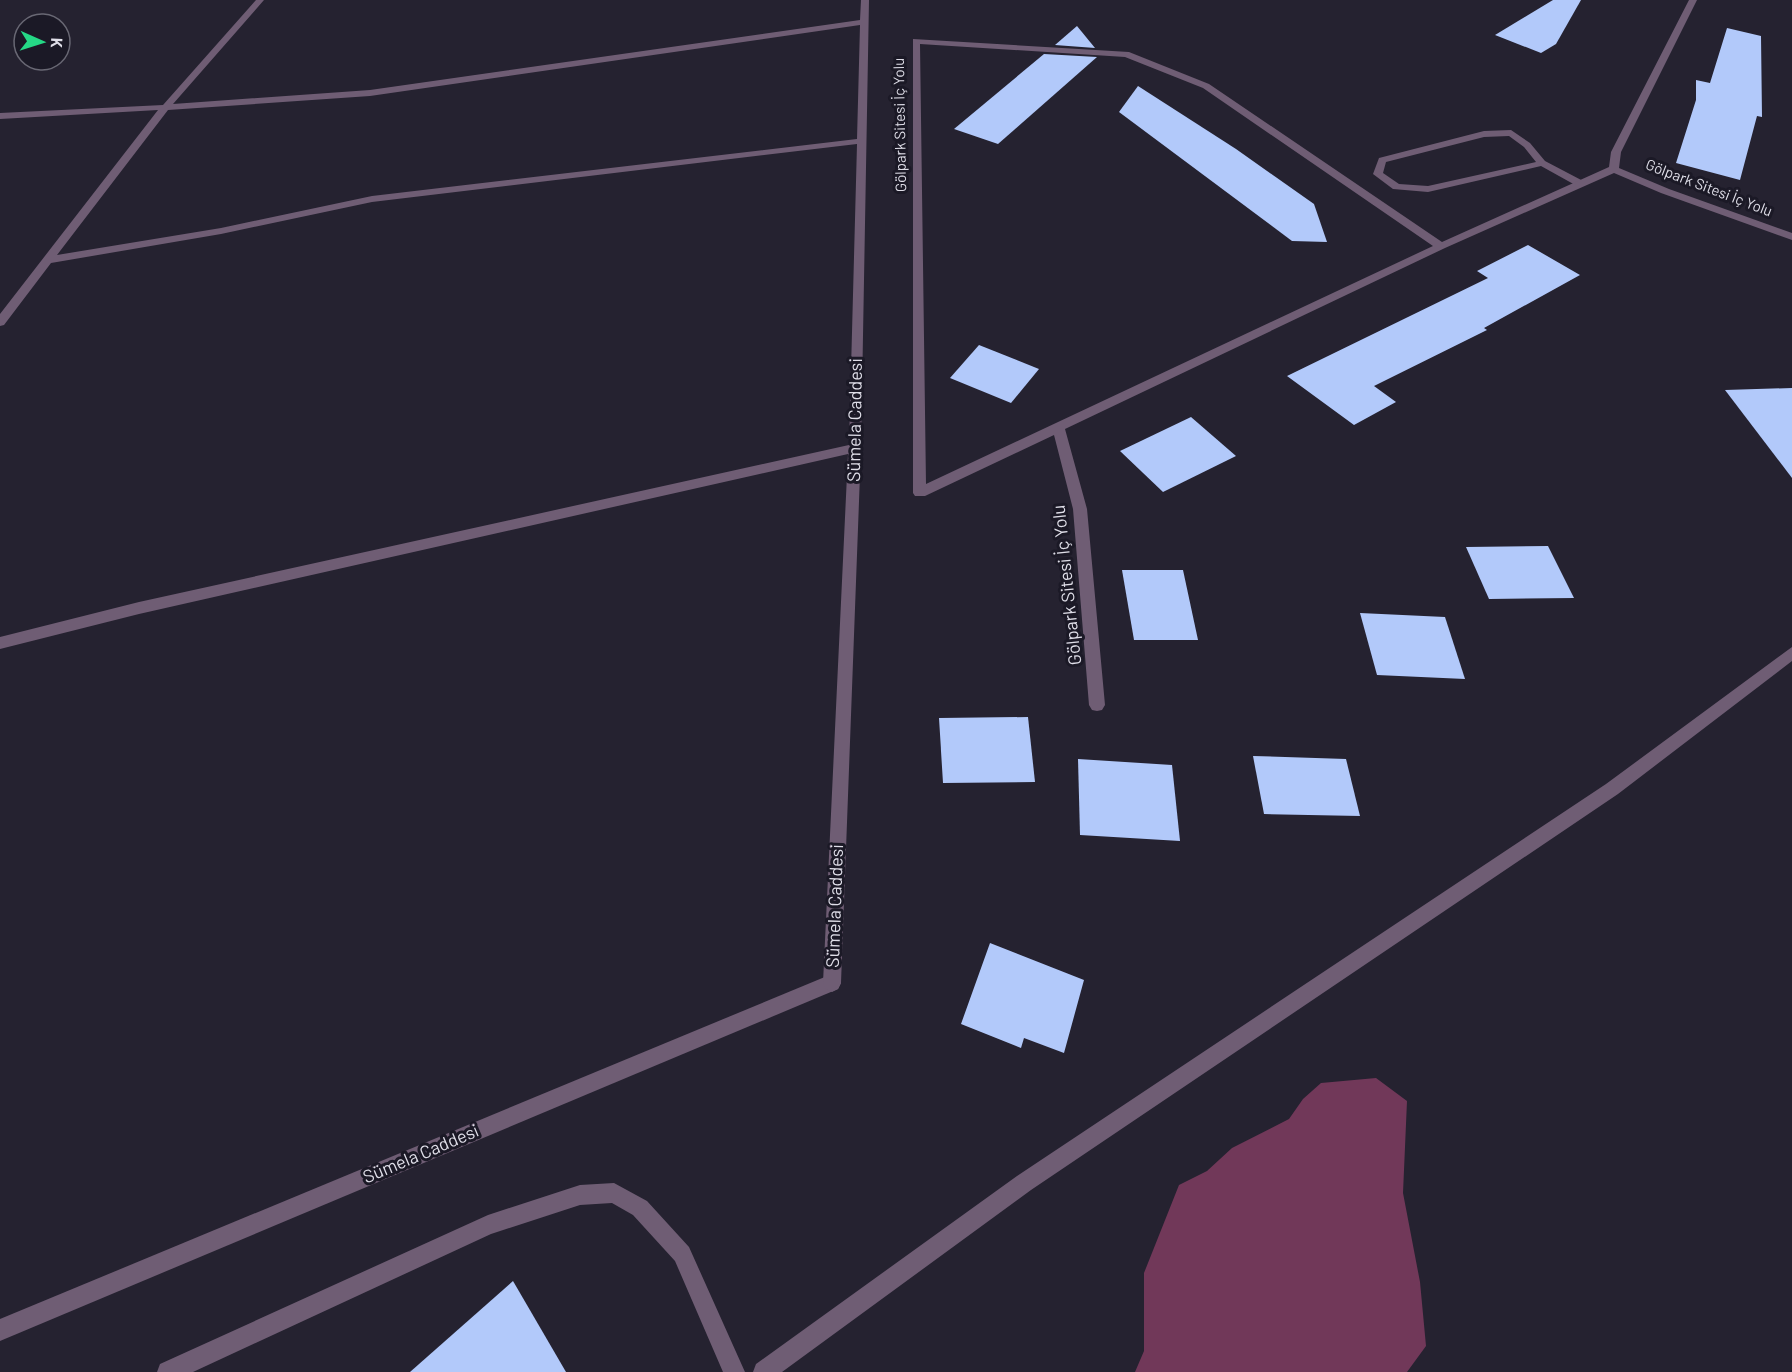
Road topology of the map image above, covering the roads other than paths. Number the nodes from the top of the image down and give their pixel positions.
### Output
1 (260, 0) edge
2 (865, 0) edge
3 (1693, 0) edge
4 (863, 22) junction
5 (165, 108) junction
6 (0, 116) edge
7 (861, 141) junction
8 (1542, 163) junction
9 (1614, 169) junction
10 (1581, 184) junction
11 (1792, 237) edge
12 (1441, 246) junction
13 (48, 260) junction
14 (0, 322) edge
15 (1058, 427) junction
16 (855, 448) junction
17 (0, 643) edge
18 (1792, 653) edge
19 (1097, 705) dead end
20 (0, 1330) edge
21 (168, 1372) edge
22 (734, 1372) edge
23 (764, 1372) edge

1 - 5 street
2 - 4 street, Sümela Caddesi
3 - 9 street
4 - 5 street
4 - 7 street, Sümela Caddesi
5 - 6 street
5 - 13 street
7 - 13 street
7 - 16 street, Sümela Caddesi
8 - 8 street
8 - 10 street
9 - 10 street, Gölpark Sitesi İç Yolu
9 - 11 street, Gölpark Sitesi İç Yolu
10 - 12 street, Gölpark Sitesi İç Yolu
12 - 15 street, Gölpark Sitesi İç Yolu
12 - 15 street, Gölpark Sitesi İç Yolu
13 - 14 street
15 - 19 street, Gölpark Sitesi İç Yolu
16 - 17 street
16 - 20 street, Sümela Caddesi
18 - 23 street
21 - 22 street

